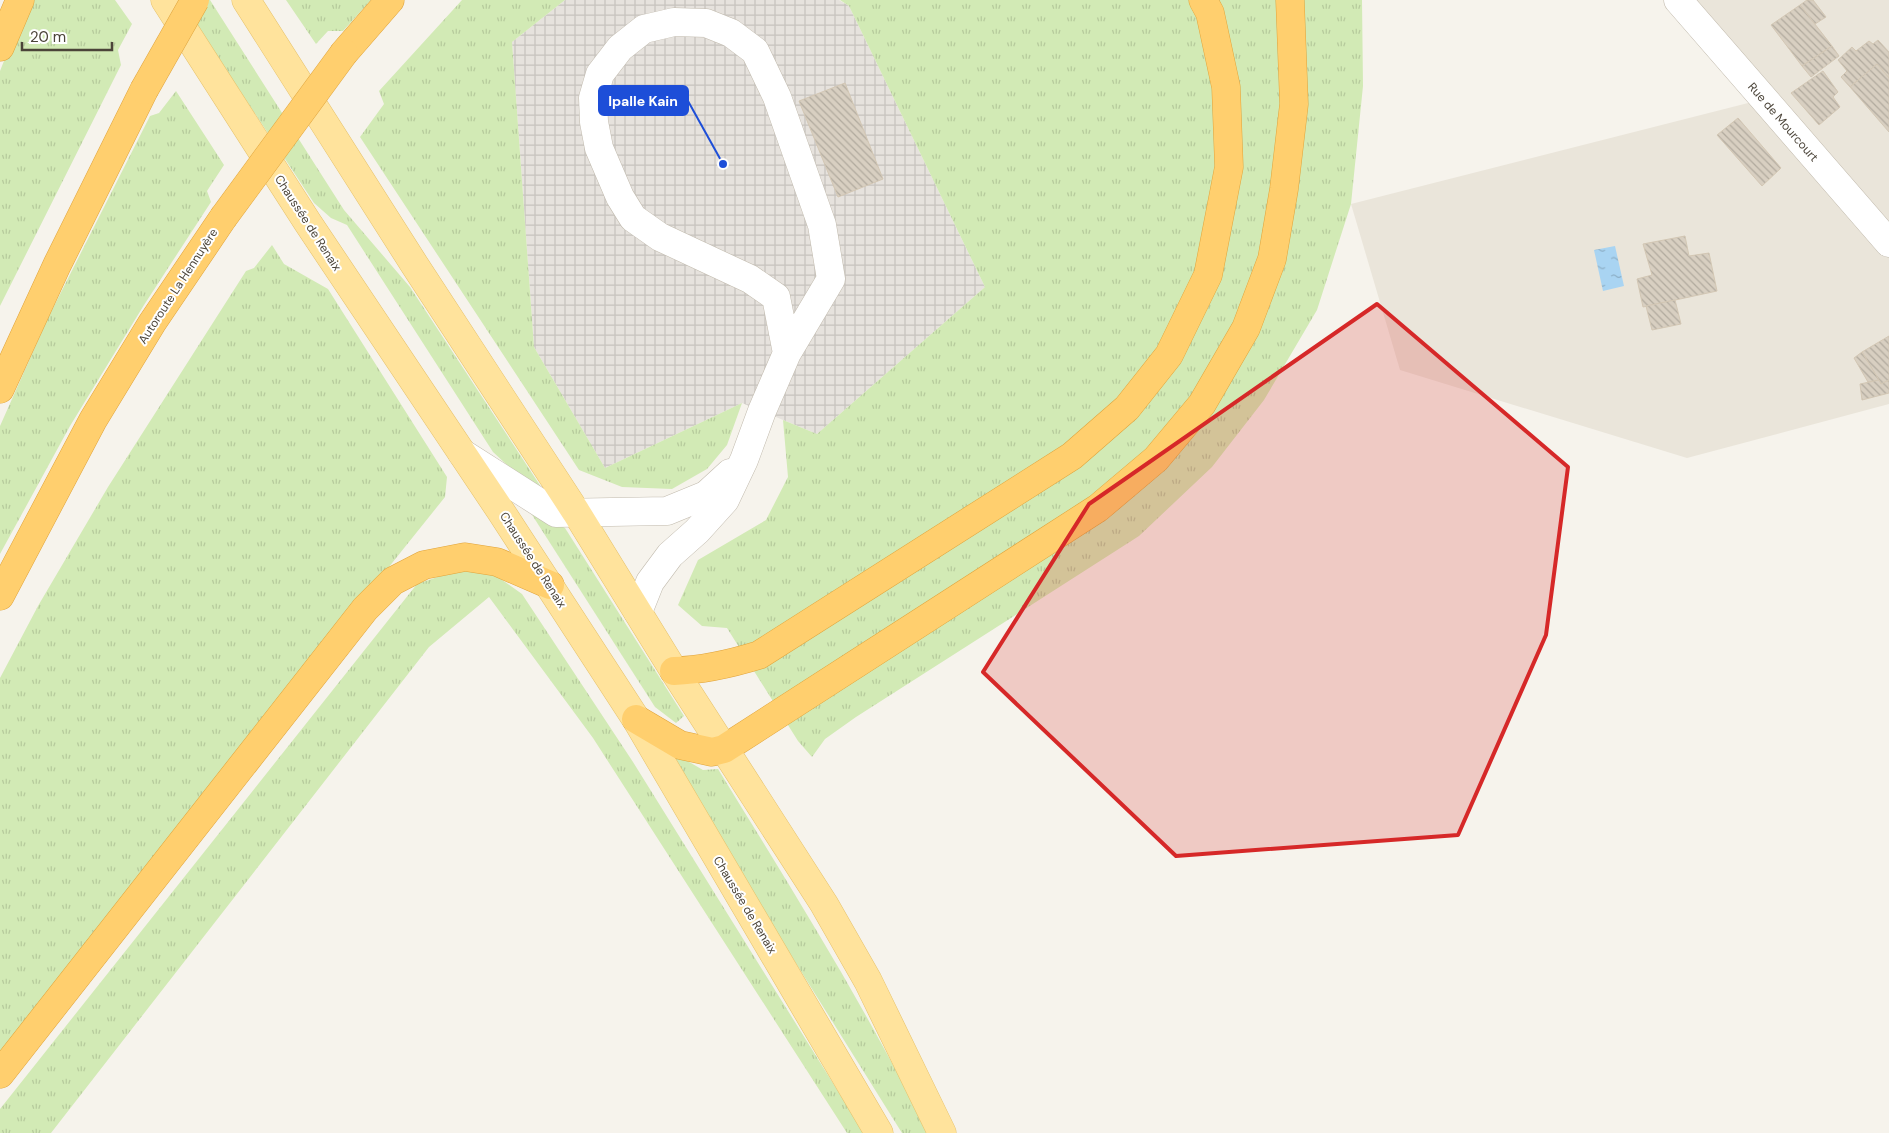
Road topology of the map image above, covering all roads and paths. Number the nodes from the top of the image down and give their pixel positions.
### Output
1 (20, 0) edge
2 (165, 0) edge
3 (195, 0) edge
4 (246, 0) edge
5 (390, 0) edge
6 (1203, 0) edge
7 (1290, 0) edge
8 (1678, 0) edge
9 (0, 46) edge
10 (1889, 243) edge
11 (787, 353) junction
12 (0, 389) edge
13 (462, 453) junction
14 (744, 460) junction
15 (576, 512) junction
16 (550, 585) junction
17 (0, 596) edge
18 (638, 612) junction
19 (674, 671) junction
20 (636, 719) junction
21 (724, 749) junction
22 (0, 1074) edge
23 (879, 1133) edge
24 (942, 1133) edge

1 - 9 highway
2 - 13 main road, Chaussée de Renaix
3 - 12 highway, bridge
4 - 15 main road
5 - 17 highway, Autoroute La Hennuyère, bridge
6 - 19 highway
7 - 21 highway
8 - 10 street, Rue de Mourcourt
11 - 11 street
11 - 14 street
13 - 15 street
13 - 16 main road, Chaussée de Renaix
14 - 15 street
14 - 18 street
15 - 18 main road
16 - 20 main road, Chaussée de Renaix
16 - 22 highway
18 - 19 main road
19 - 21 main road
20 - 21 highway
20 - 23 main road, Chaussée de Renaix
21 - 24 main road

